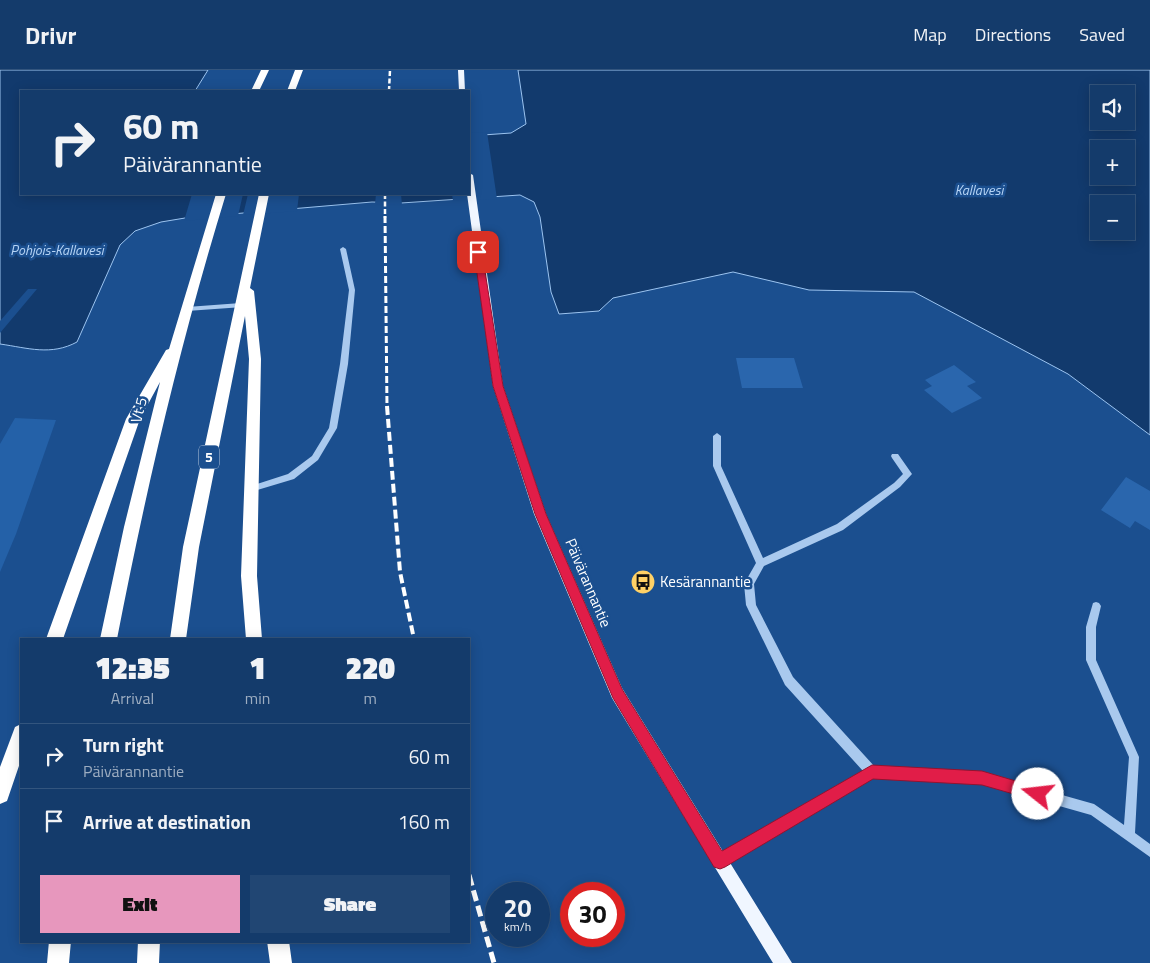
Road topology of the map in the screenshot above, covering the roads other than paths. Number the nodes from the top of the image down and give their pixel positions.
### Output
1 (264, 70) edge
2 (299, 70) edge
3 (461, 70) edge
4 (255, 90) edge
5 (291, 90) edge
6 (462, 90) edge
7 (470, 186) edge
8 (221, 195) edge
9 (264, 195) edge
10 (343, 249) dead end
11 (247, 276) junction
12 (240, 305) junction
13 (187, 310) junction
14 (180, 336) junction
15 (717, 436) dead end
16 (895, 456) dead end
17 (252, 489) junction
18 (761, 563) junction
19 (1096, 606) dead end
20 (54, 638) edge
21 (108, 638) edge
22 (178, 638) edge
23 (254, 638) edge
24 (20, 736) edge
25 (872, 772) junction
26 (0, 794) edge
27 (1129, 836) junction
28 (1150, 851) edge
29 (720, 861) junction
30 (60, 943) edge
31 (149, 943) edge
32 (278, 943) edge
33 (58, 963) edge
34 (148, 963) edge
35 (281, 963) edge
36 (783, 963) edge

1 - 4 highway
2 - 5 highway
3 - 6 main road
7 - 29 main road, Päivärannantie
8 - 13 highway, Vt 5
9 - 11 highway, 5
10 - 17 street
11 - 12 highway, 5
11 - 17 highway
12 - 13 street
12 - 22 highway, 5
13 - 14 highway, Vt 5
14 - 20 highway
14 - 21 highway, Vt 5
15 - 18 street
16 - 18 street
17 - 23 highway
18 - 25 street
19 - 27 street
24 - 26 highway
25 - 27 street
25 - 29 street
27 - 28 street
29 - 36 main road, Päivärannantie
30 - 33 highway
31 - 34 highway
32 - 35 highway

